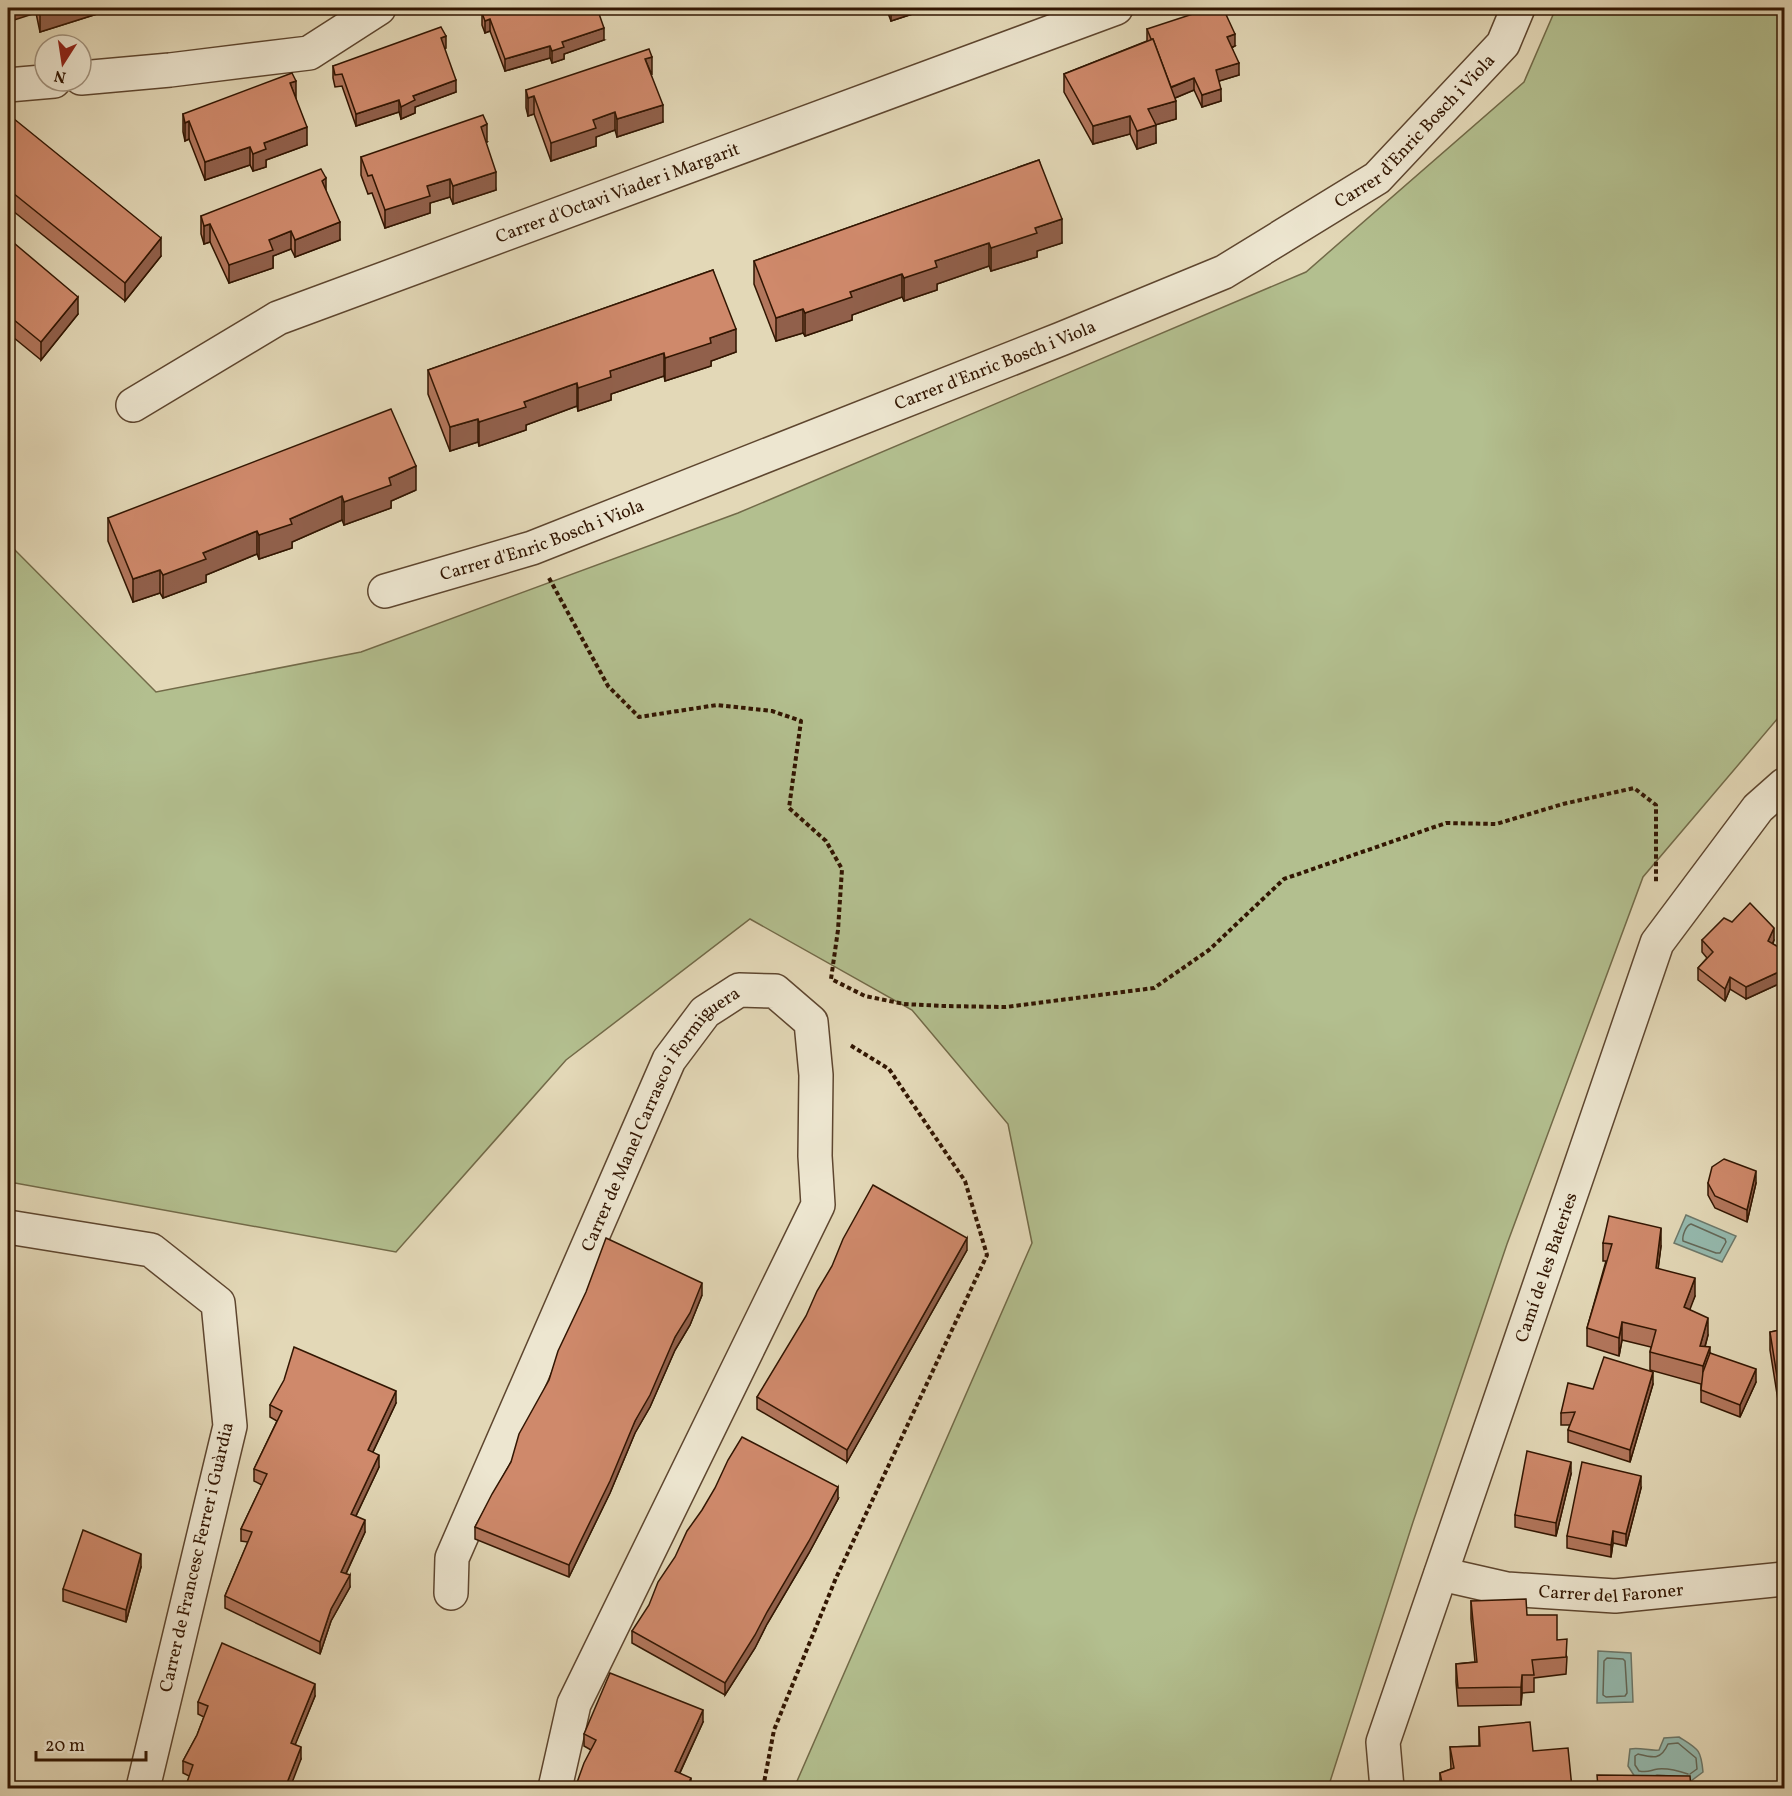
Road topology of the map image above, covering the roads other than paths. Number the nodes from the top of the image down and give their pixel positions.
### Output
1 (379, 8) edge
2 (1116, 8) edge
3 (1518, 8) edge
4 (93, 77) edge
5 (33, 83) edge
6 (8, 85) edge
7 (133, 405) dead end
8 (385, 591) dead end
9 (1785, 784) edge
10 (8, 1227) edge
11 (1441, 1574) junction
12 (1785, 1579) edge
13 (451, 1593) dead end
14 (143, 1788) edge
15 (555, 1788) edge
16 (1387, 1788) edge

1 - 4 street
2 - 7 street, Carrer d'Octavi Viader i Margarit
3 - 8 street, Carrer d'Enric Bosch i Viola
5 - 6 street
9 - 11 street, Camí de les Bateries
10 - 14 street, Carrer de Francesc Ferrer i Guàrdia
11 - 12 street, Carrer del Faroner
11 - 16 street, Camí de les Bateries
13 - 15 street, Carrer de Manel Carrasco i Formiguera

